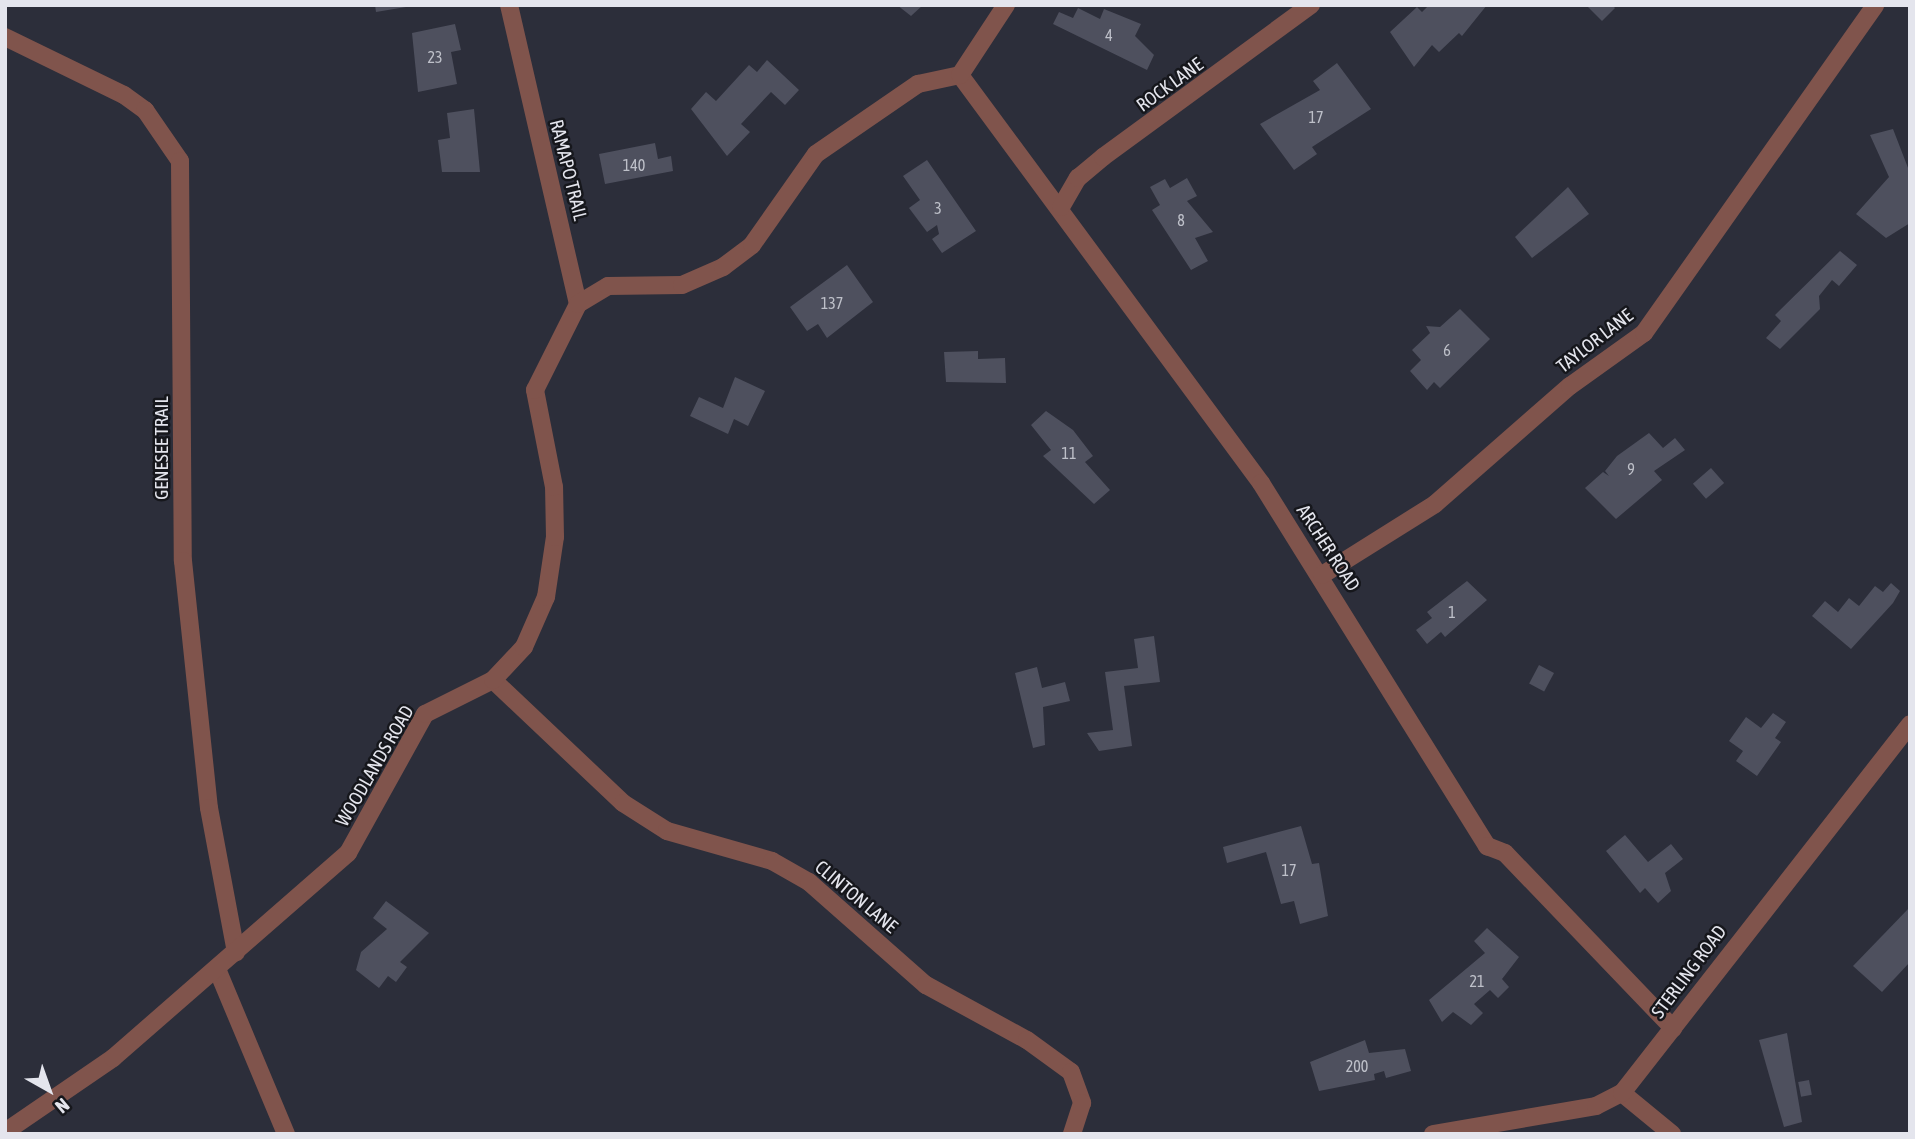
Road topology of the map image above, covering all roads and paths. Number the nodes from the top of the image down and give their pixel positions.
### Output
1 (509, 5) edge
2 (1006, 5) edge
3 (1311, 5) edge
4 (1875, 5) edge
5 (5, 37) edge
6 (960, 75) junction
7 (1061, 206) junction
8 (578, 304) junction
9 (1322, 575) junction
10 (493, 680) junction
11 (1910, 724) edge
12 (236, 952) junction
13 (217, 969) junction
14 (1673, 1028) junction
15 (1622, 1093) junction
16 (5, 1132) edge
17 (286, 1134) edge
18 (1072, 1134) edge
19 (1433, 1134) edge
20 (1672, 1134) edge

1 - 8 street, RAMAPO TRAIL
2 - 6 street
3 - 7 street, ROCK LANE
4 - 9 street, TAYLOR LANE
5 - 12 street, GENESEE TRAIL
6 - 7 street, ARCHER ROAD
6 - 8 street
7 - 9 street, ARCHER ROAD
8 - 10 street, WOODLANDS ROAD
9 - 14 street, ARCHER ROAD
10 - 12 street, WOODLANDS ROAD
10 - 18 street, CLINTON LANE
11 - 14 street, STERLING ROAD
12 - 13 street, WOODLANDS ROAD
13 - 16 street, WOODLANDS ROAD
13 - 17 street
14 - 15 street, STERLING ROAD
15 - 19 street, STERLING ROAD
15 - 20 street

